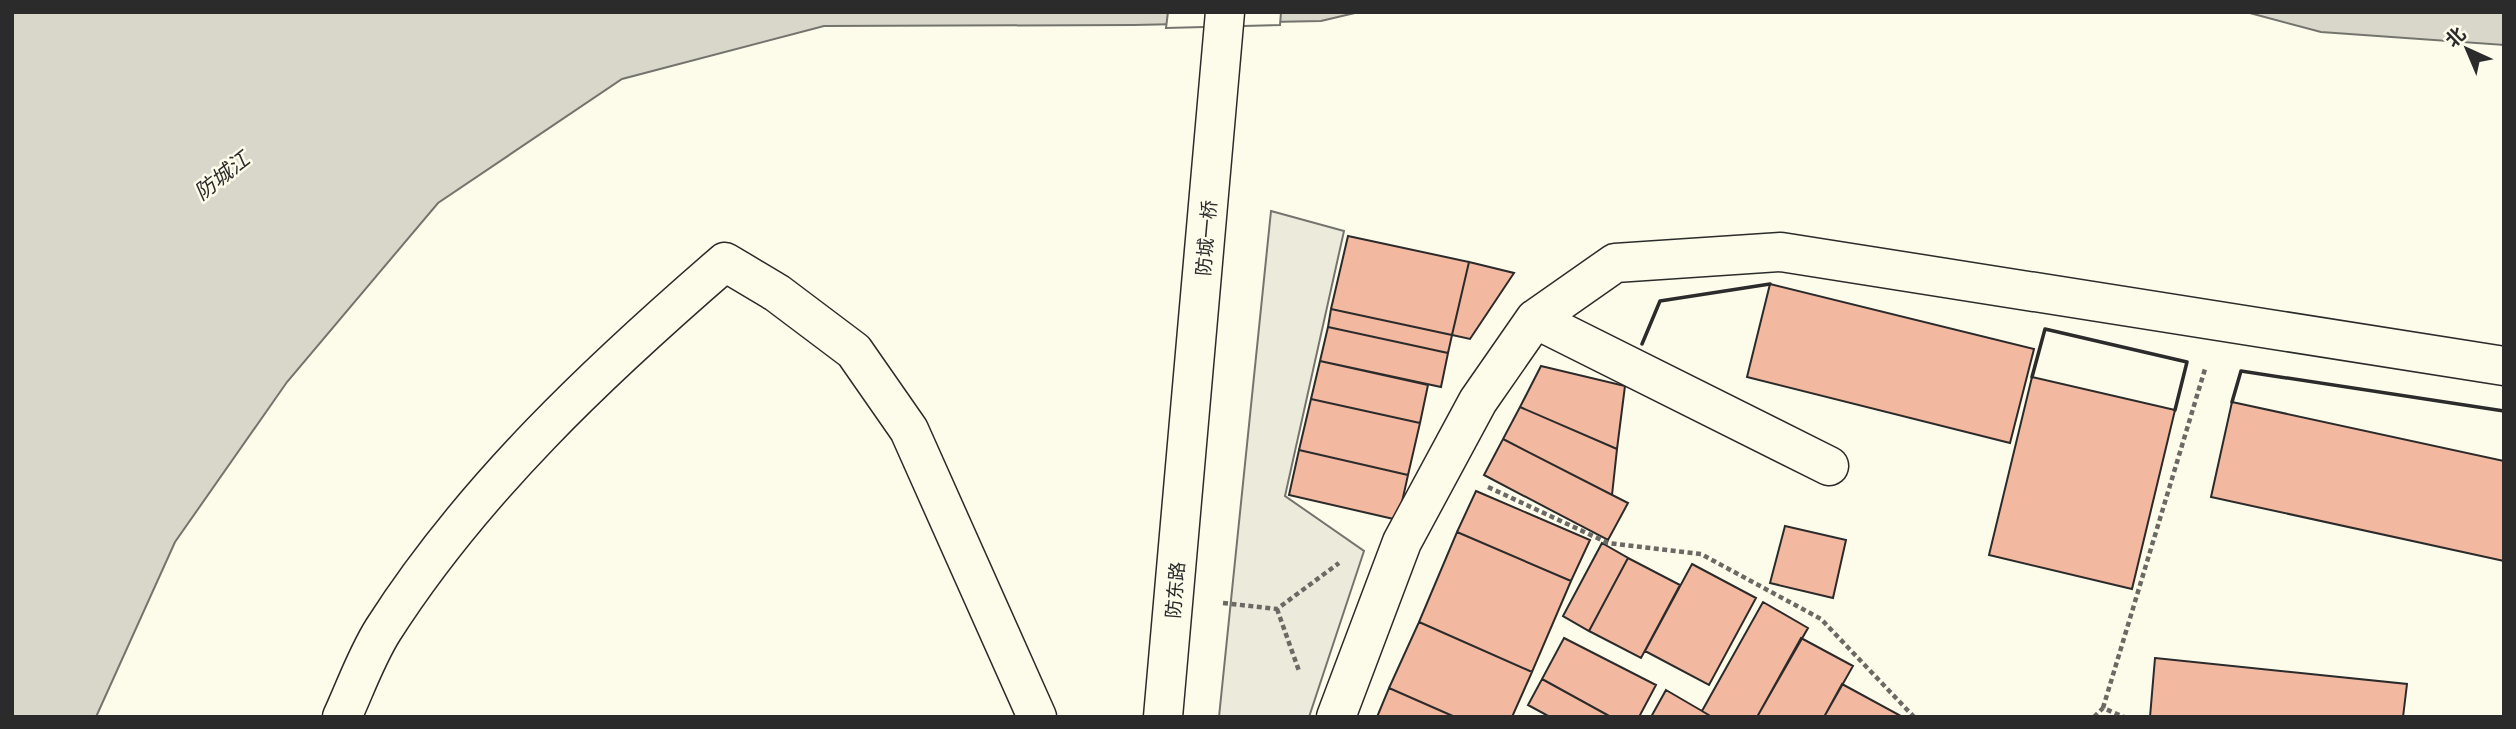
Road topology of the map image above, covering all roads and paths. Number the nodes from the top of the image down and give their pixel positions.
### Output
1 (1225, 12) edge
2 (1535, 320) junction
3 (2220, 321) junction
4 (2504, 366) edge
5 (1187, 463) joint
6 (1442, 466) junction
7 (1829, 466) dead end
8 (1402, 542) junction
9 (1174, 598) junction
10 (1278, 609) junction
11 (1302, 680) dead end
12 (2103, 708) junction
13 (342, 717) edge
14 (1037, 717) edge
15 (1163, 717) edge
16 (1336, 717) edge
17 (1914, 717) edge
18 (2094, 717) edge
19 (2124, 717) edge

1 - 5 street, 防城一桥
2 - 3 street
2 - 6 street
2 - 7 street
3 - 4 street
3 - 12 path
5 - 9 street, 防东路
6 - 8 street
6 - 17 path
8 - 10 path
8 - 16 street
9 - 10 path
9 - 15 street, 防东路
10 - 11 path
12 - 18 path
12 - 19 path
13 - 14 street

